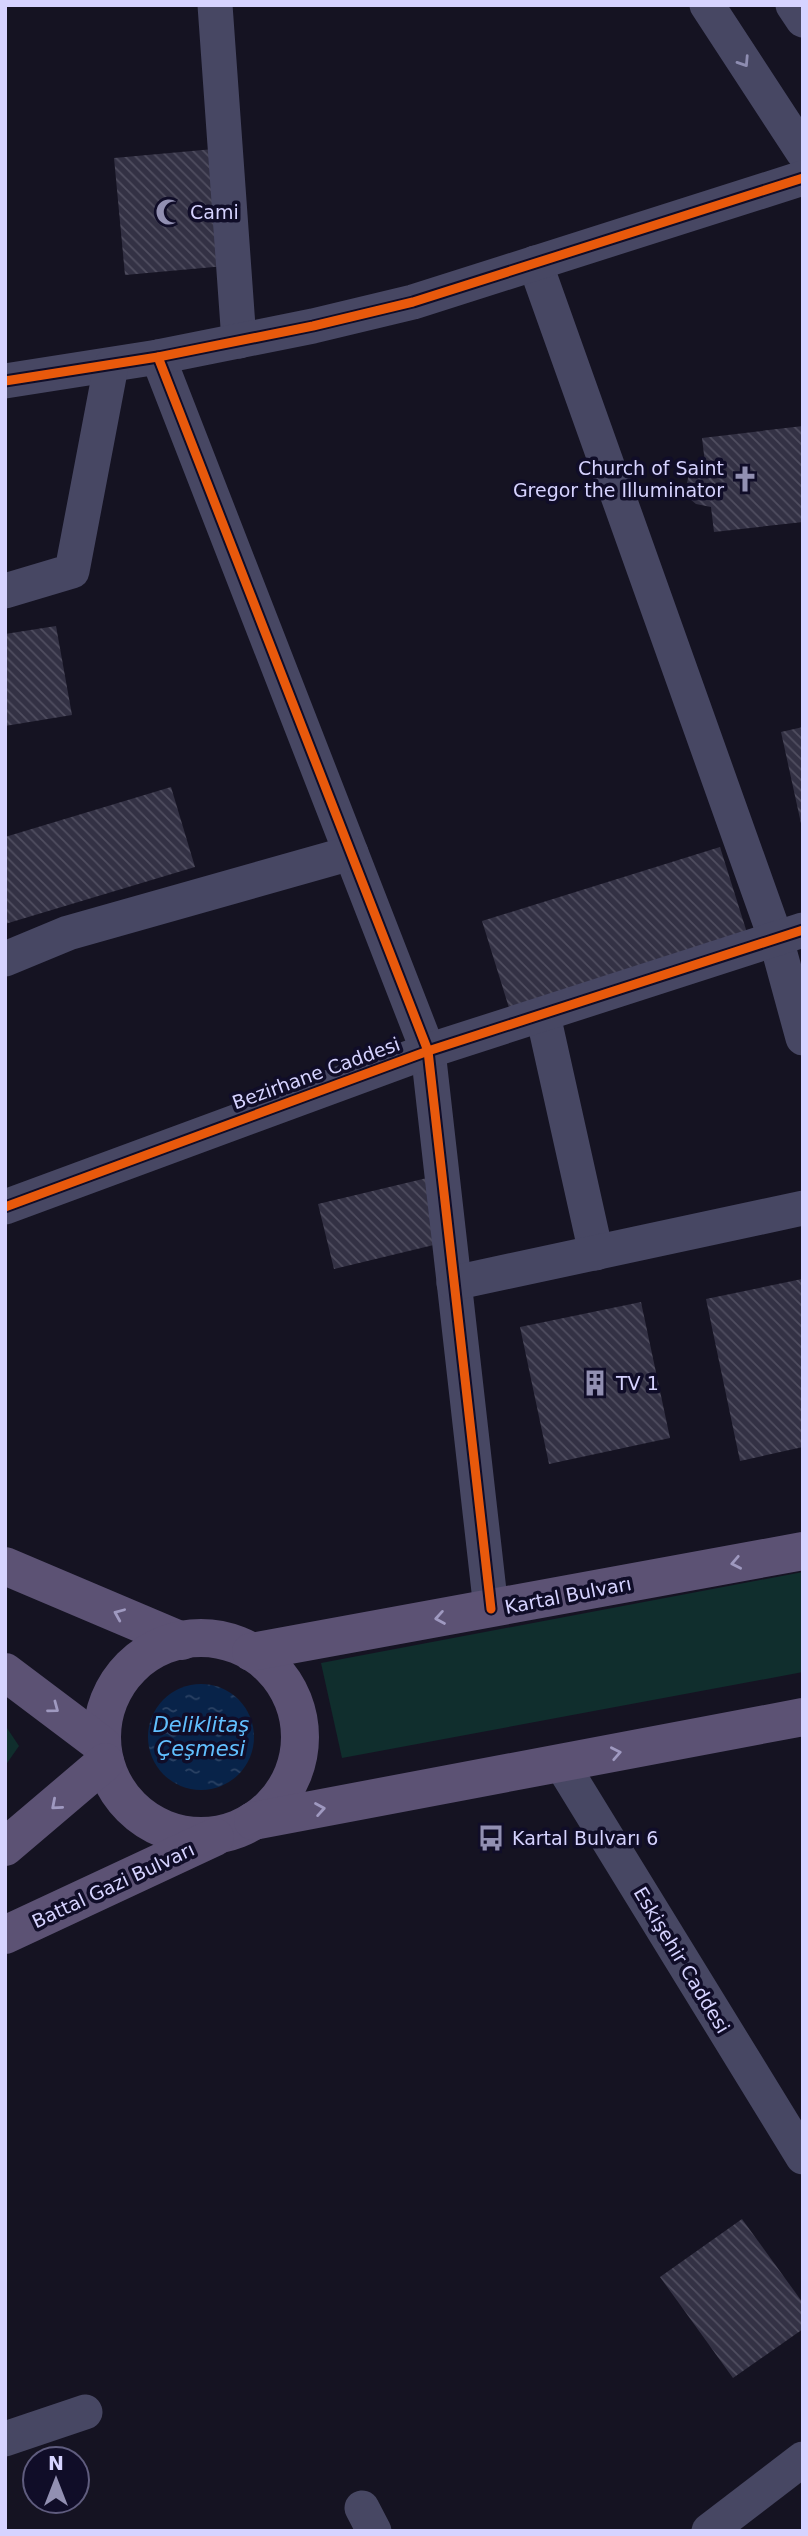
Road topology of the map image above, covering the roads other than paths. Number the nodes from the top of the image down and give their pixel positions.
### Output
1 (215, 5) edge
2 (707, 5) edge
3 (793, 5) edge
4 (803, 20) edge
5 (803, 152) edge
6 (803, 178) edge
7 (535, 263) junction
8 (239, 341) junction
9 (158, 357) junction
10 (111, 366) junction
11 (5, 382) edge
12 (5, 591) edge
13 (351, 853) junction
14 (789, 935) edge
15 (5, 958) edge
16 (543, 1015) junction
17 (803, 1038) edge
18 (428, 1051) junction
19 (5, 1207) edge
20 (803, 1208) edge
21 (596, 1253) junction
22 (454, 1283) junction
23 (803, 1551) edge
24 (5, 1566) edge
25 (491, 1609) junction
26 (182, 1640) junction
27 (251, 1652) junction
28 (5, 1672) edge
29 (803, 1717) edge
30 (104, 1753) junction
31 (561, 1763) junction
32 (236, 1828) junction
33 (5, 1847) edge
34 (5, 1935) edge
35 (803, 2157) edge
36 (85, 2412) dead end
37 (5, 2439) edge
38 (803, 2459) edge
39 (709, 2531) edge

1 - 8 street
2 -> 5 street
3 - 4 street
6 - 7 street
7 - 8 street
7 - 14 street
8 - 9 street
9 - 10 street
9 - 13 street
10 - 11 street
10 - 12 street
13 - 15 street
13 - 18 street
14 - 16 street, Bezirhane Caddesi
14 - 17 street
16 - 18 street, Bezirhane Caddesi
16 - 21 street
18 - 19 street, Bezirhane Caddesi
18 - 22 street
20 - 21 street
21 - 22 street
22 - 25 street
23 -> 25 main road, Kartal Bulvarı
26 -> 24 main road
25 -> 27 main road, Kartal Bulvarı
26 - 27 main road
26 - 30 main road
27 - 32 main road
28 -> 30 main road
31 -> 29 main road
30 - 32 main road
30 -> 33 main road
32 -> 31 main road
31 - 35 street, Eskişehir Caddesi
32 - 34 main road, Battal Gazi Bulvarı
36 - 37 street
38 - 39 street

